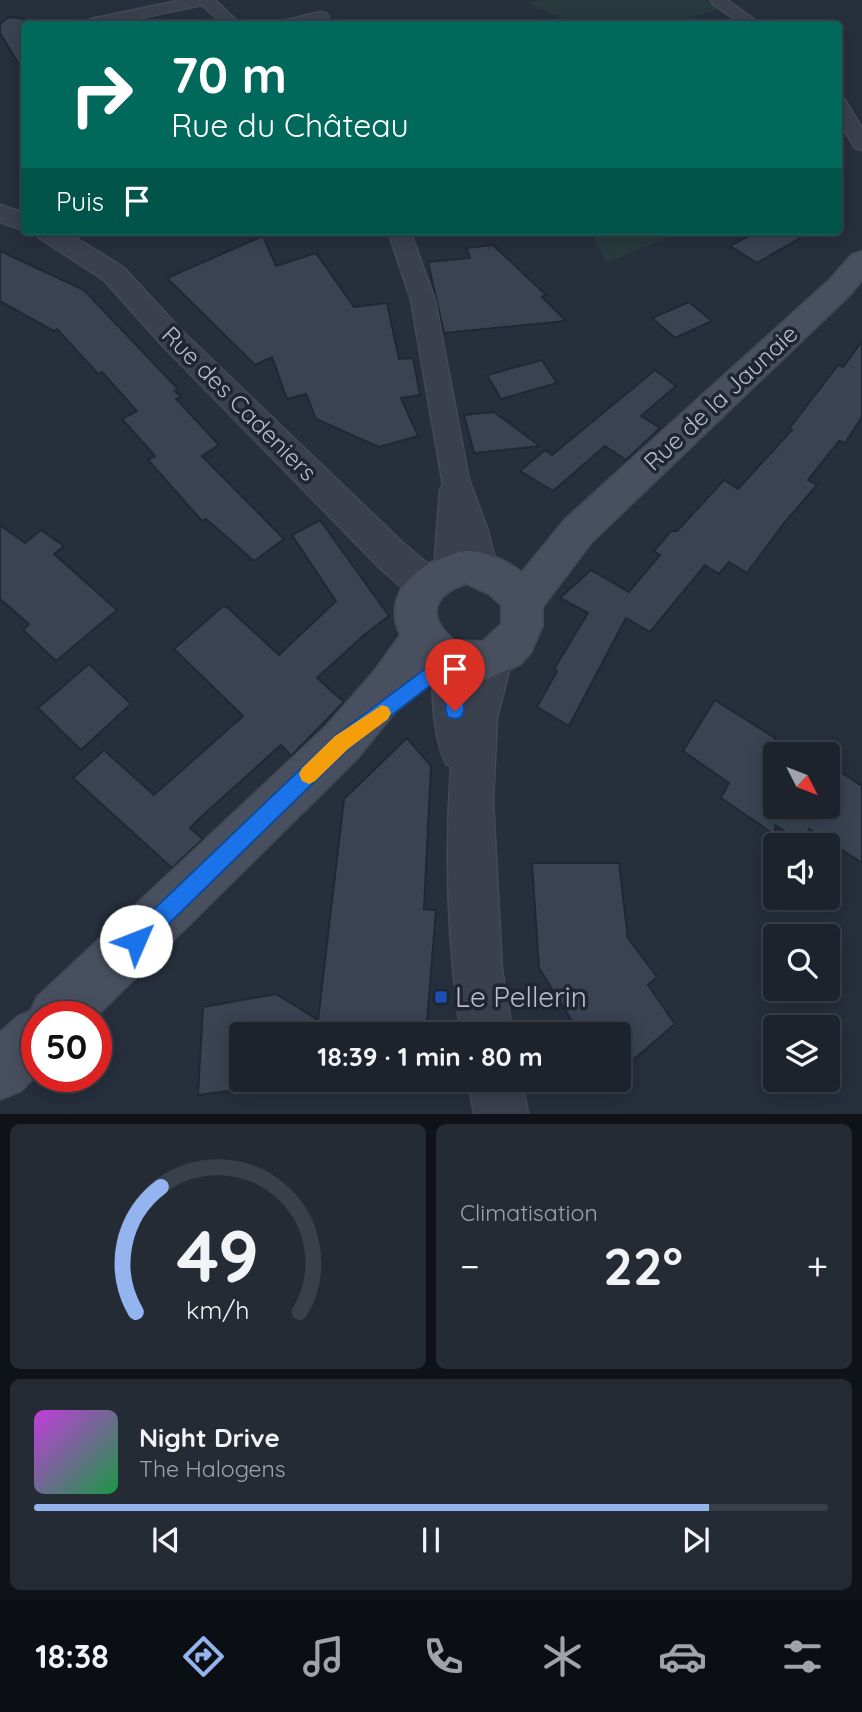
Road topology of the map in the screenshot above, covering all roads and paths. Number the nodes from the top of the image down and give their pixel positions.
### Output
1 (205, 0) edge
2 (718, 1) edge
3 (315, 15) edge
4 (105, 21) edge
5 (229, 21) edge
6 (297, 21) edge
7 (748, 21) edge
8 (842, 110) edge
9 (862, 144) edge
10 (0, 213) edge
11 (21, 221) edge
12 (53, 235) edge
13 (400, 235) edge
14 (862, 261) edge
15 (475, 581) junction
16 (454, 654) junction
17 (73, 1001) edge
18 (485, 1022) edge
19 (21, 1051) edge
20 (0, 1071) edge

1 - 4 street
1 - 5 street
2 - 7 street
3 - 6 street
8 - 9 street
10 - 11 street
12 - 15 street, Rue des Cadeniers
13 - 15 street
14 - 15 main road, Rue de la Jaunaie
15 - 16 main road
15 - 16 main road
16 - 17 main road
16 - 18 street
19 - 20 main road

